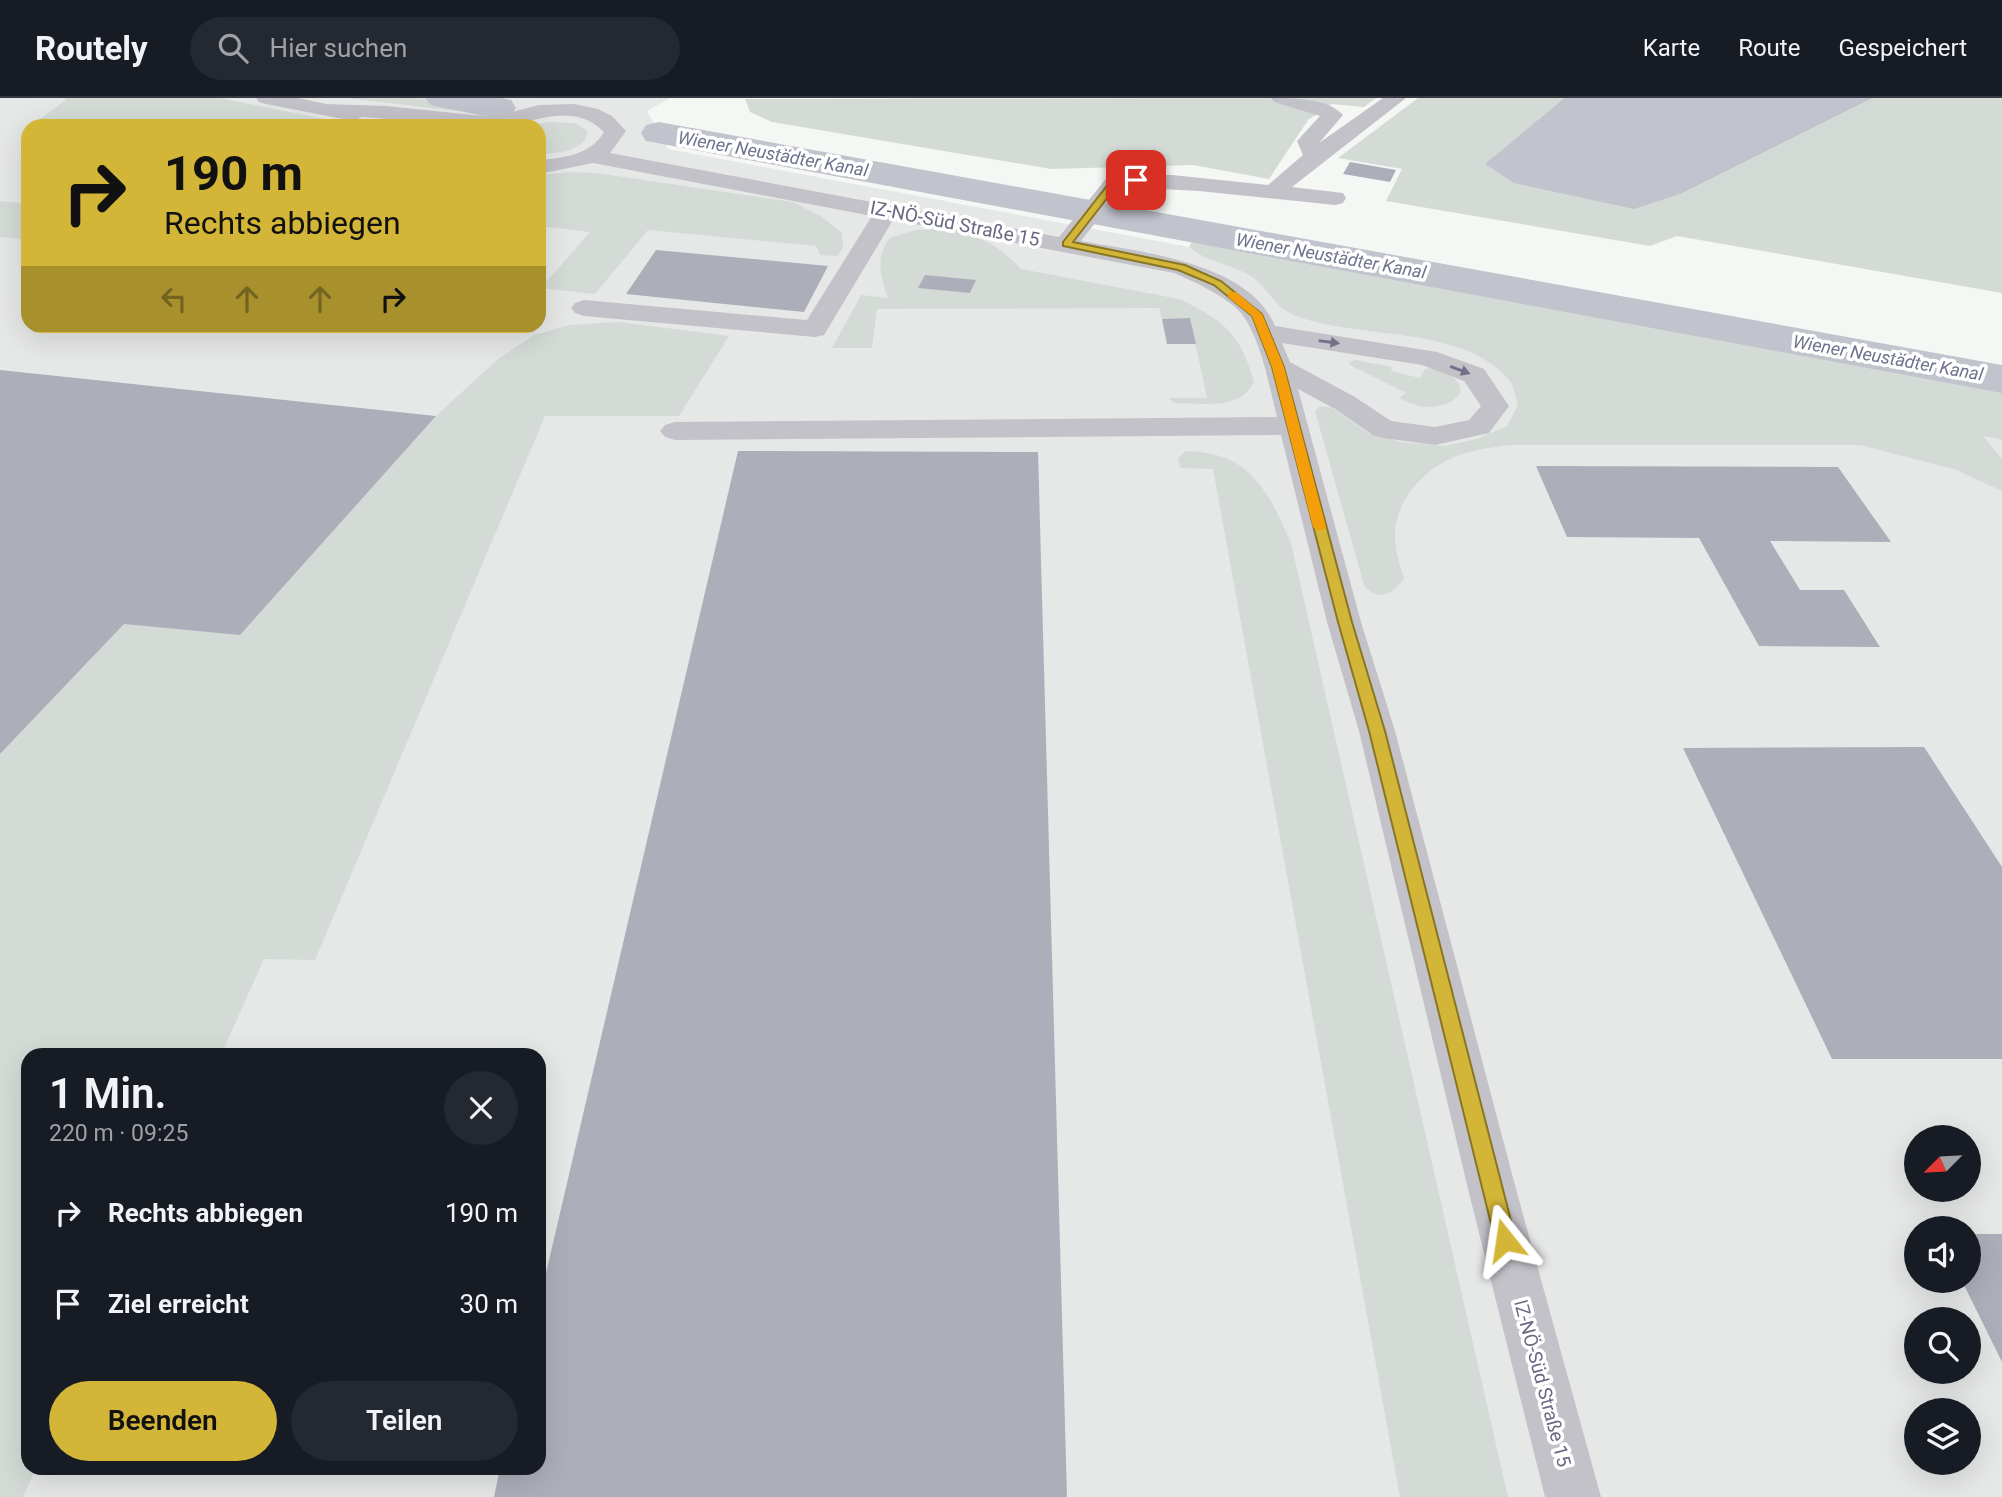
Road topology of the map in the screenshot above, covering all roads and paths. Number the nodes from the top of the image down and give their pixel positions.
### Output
1 (266, 98) edge
2 (1281, 98) edge
3 (1396, 98) edge
4 (613, 101) dead end
5 (329, 109) junction
6 (588, 113) junction
7 (370, 119) edge
8 (444, 119) edge
9 (509, 119) edge
10 (592, 156) junction
11 (1314, 158) junction
12 (546, 166) edge
13 (1272, 193) junction
14 (1335, 198) dead end
15 (887, 210) junction
16 (1066, 244) junction
17 (584, 308) dead end
18 (1271, 350) junction
19 (1293, 426) junction
20 (676, 431) dead end
21 (1573, 1497) edge

1 - 5 street
2 - 11 street
3 - 11 street
4 - 6 street
5 - 7 street
5 - 8 street
6 - 9 street
6 - 10 street
10 - 12 street
10 - 15 street, IZ-NÖ-Süd Straße 15
11 - 13 street
13 - 14 street
13 - 16 street
15 - 16 street, IZ-NÖ-Süd Straße 15
15 - 17 street
16 - 18 street, IZ-NÖ-Süd Straße 15
18 -> 18 street
18 - 19 street, IZ-NÖ-Süd Straße 15
19 - 20 street
19 - 21 street, IZ-NÖ-Süd Straße 15

